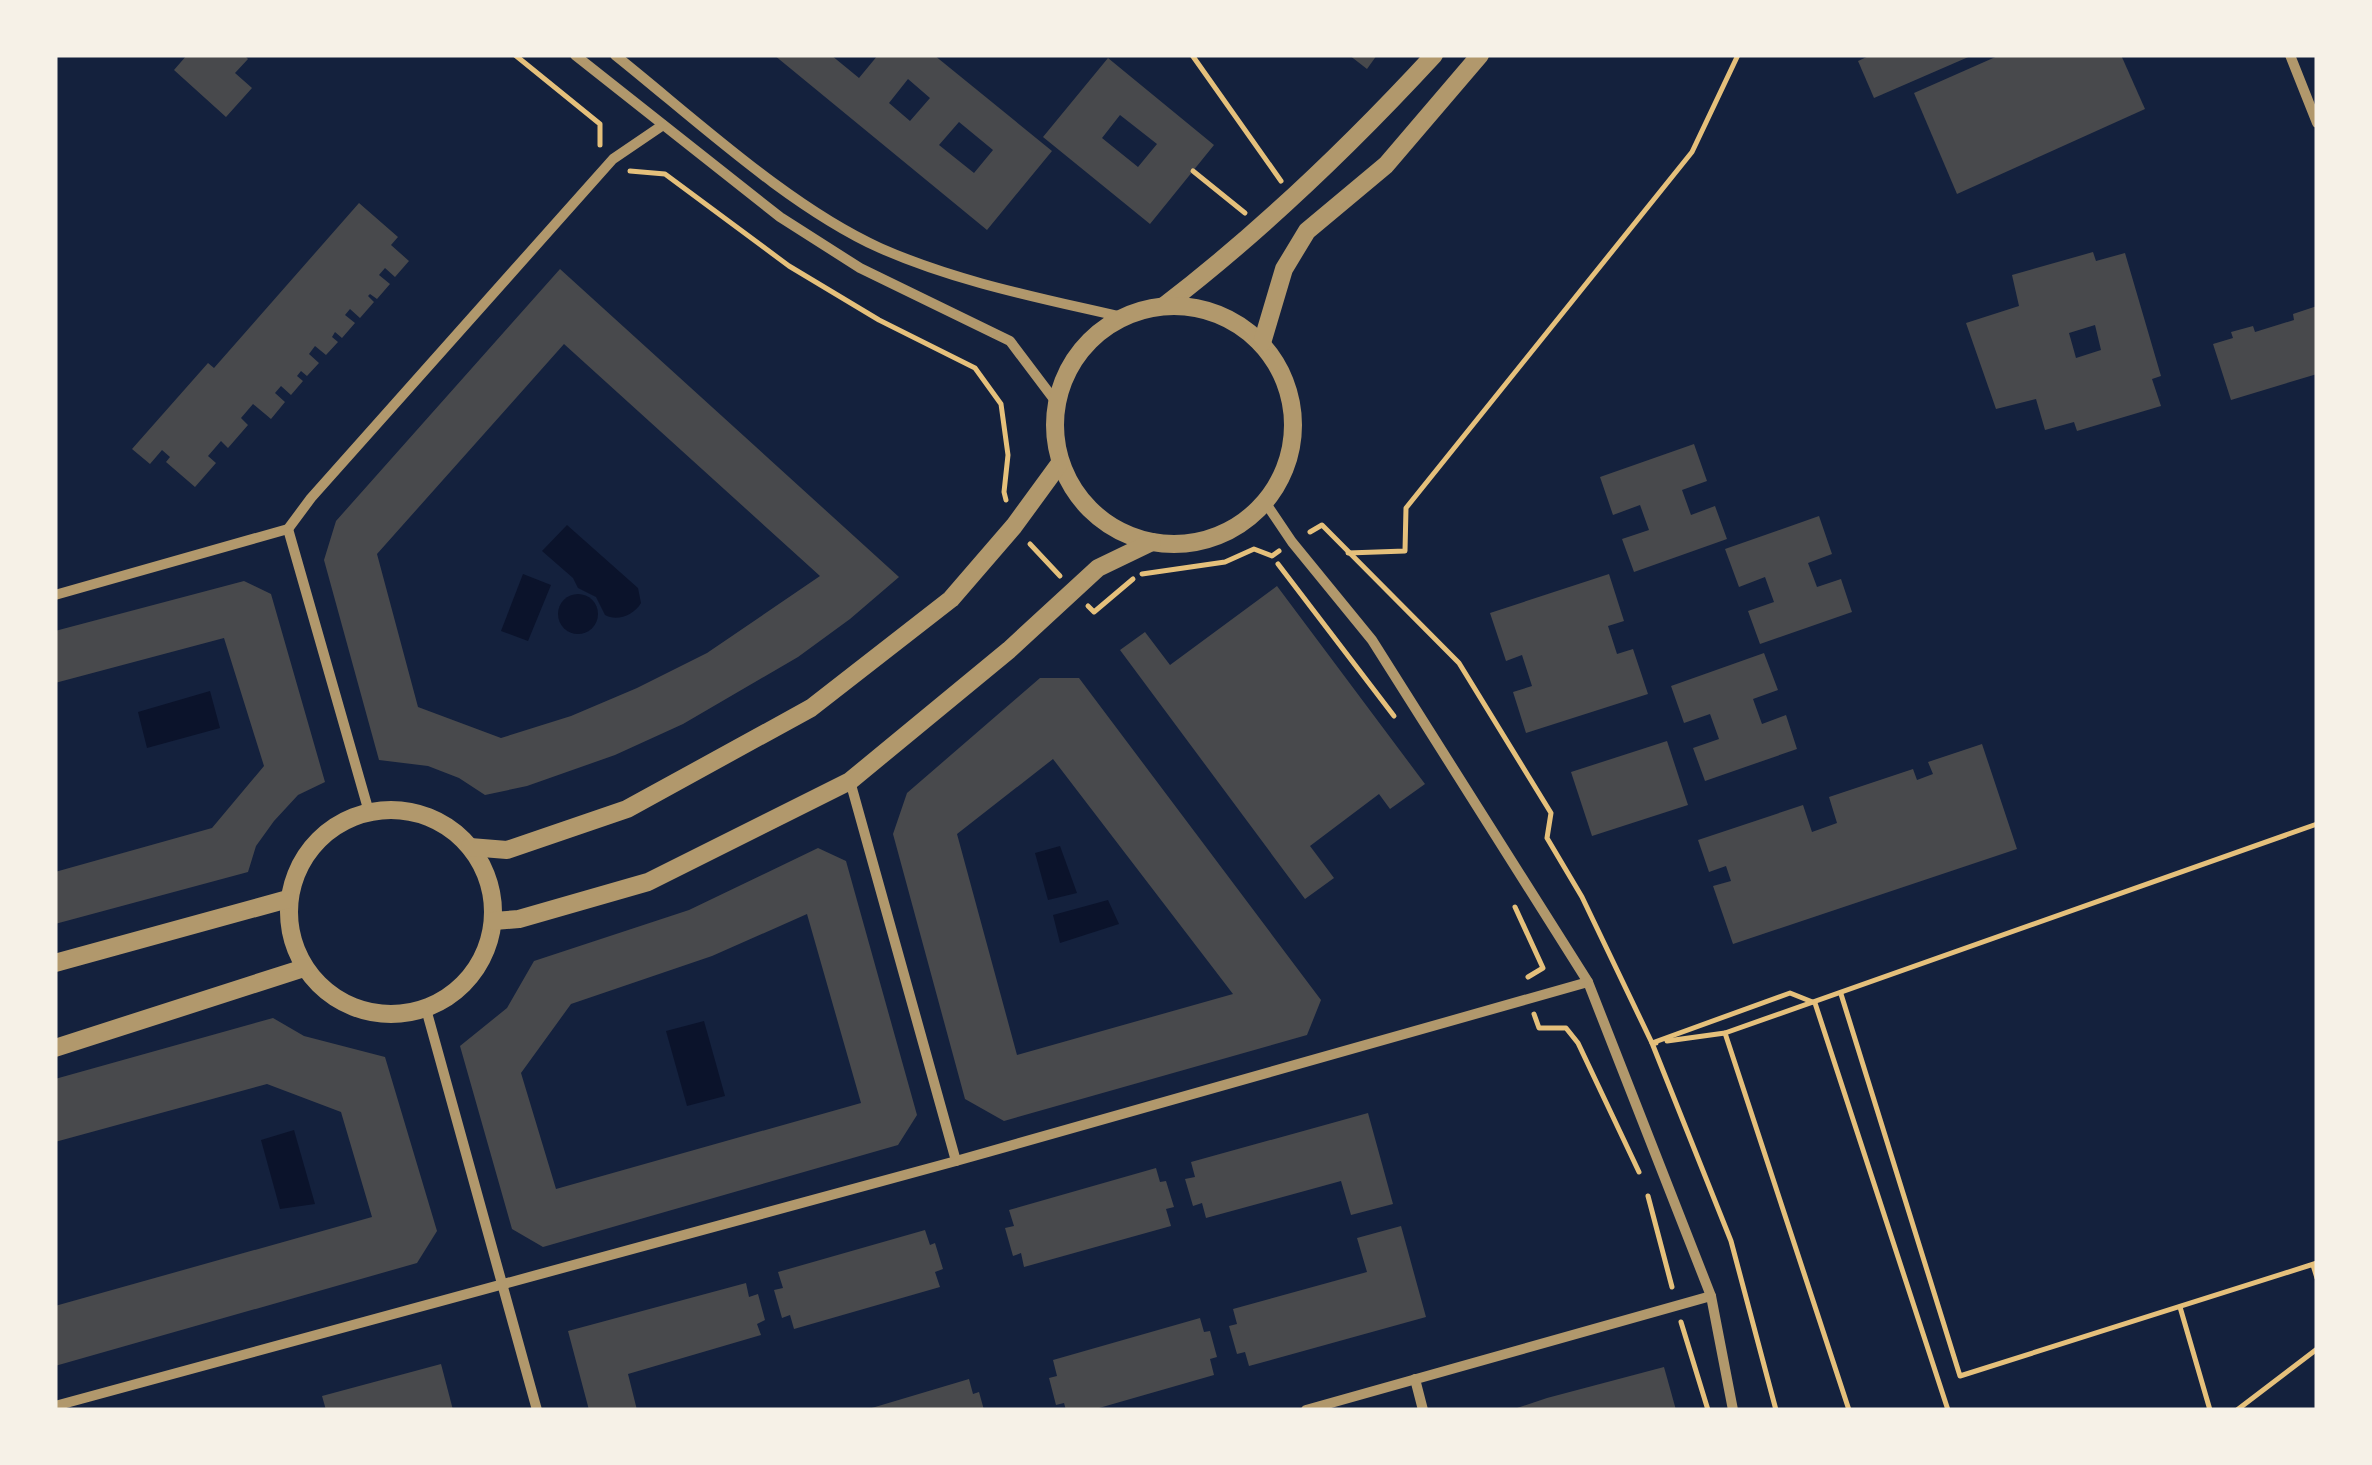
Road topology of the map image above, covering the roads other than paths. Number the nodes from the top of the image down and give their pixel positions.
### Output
1 (575, 55) edge
2 (616, 55) edge
3 (1434, 55) edge
4 (1480, 55) edge
5 (2290, 55) edge
6 (2317, 123) edge
7 (663, 125) junction
8 (1164, 306) junction
9 (1122, 317) junction
10 (1262, 344) junction
11 (1056, 402) junction
12 (1060, 463) junction
13 (1265, 502) junction
14 (288, 530) junction
15 (1152, 542) junction
16 (55, 595) edge
17 (850, 781) junction
18 (369, 812) junction
19 (470, 847) junction
20 (288, 899) junction
21 (494, 921) junction
22 (55, 962) edge
23 (304, 968) junction
24 (1588, 982) junction
25 (426, 1009) junction
26 (55, 1048) edge
27 (956, 1161) junction
28 (501, 1286) junction
29 (1711, 1296) junction
30 (1415, 1379) junction
31 (55, 1406) edge
32 (537, 1410) edge
33 (1306, 1410) edge
34 (1423, 1410) edge
35 (1733, 1410) edge

1 - 7 street
2 - 9 street
3 - 8 street
4 - 10 street
5 - 6 street
7 - 11 street
7 - 14 street
8 - 9 street
8 - 10 street
9 - 11 street
10 - 13 street
11 - 12 street
12 - 15 street
12 - 19 street
13 - 15 street
13 - 24 street
14 - 16 street
14 - 18 street
15 - 17 street
17 - 21 street
17 - 27 street
18 - 19 street
18 - 20 street
19 - 21 street
20 - 22 street
20 - 23 street
21 - 25 street
23 - 25 street
23 - 26 street
24 - 27 street
24 - 29 street
25 - 28 street
27 - 28 street
28 - 31 street
28 - 32 street
29 - 30 street
29 - 35 street
30 - 33 street
30 - 34 street

